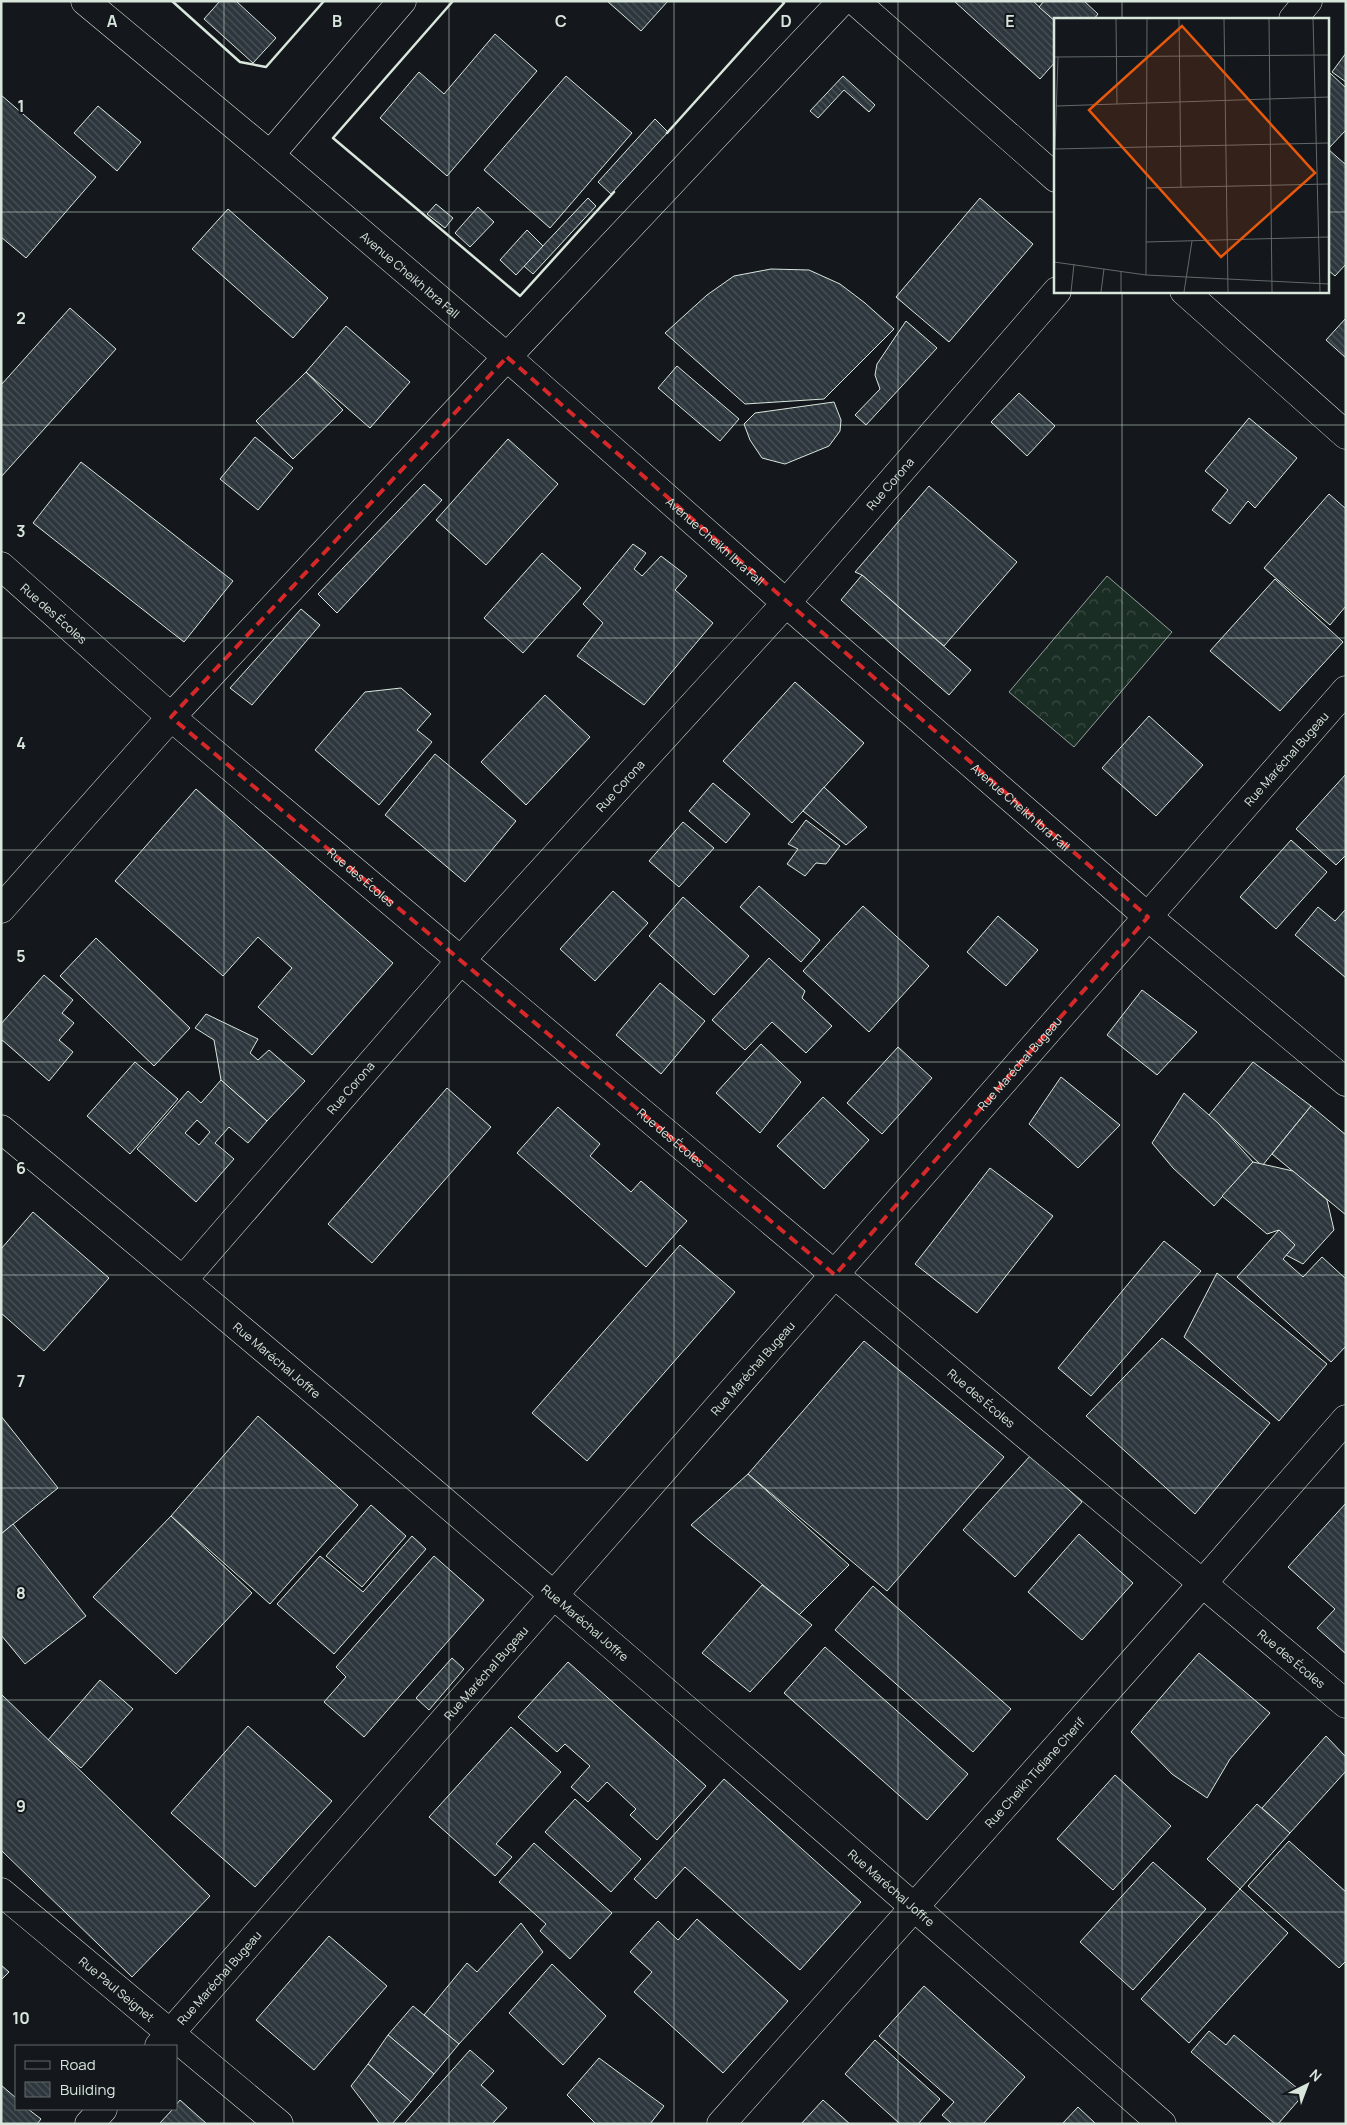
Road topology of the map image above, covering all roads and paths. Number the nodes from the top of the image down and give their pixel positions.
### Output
1 (85, 1) edge
2 (402, 1) edge
3 (842, 1) edge
4 (856, 1) edge
5 (1308, 1) edge
6 (1294, 18) edge
7 (270, 155) junction
8 (1054, 176) edge
9 (1057, 292) edge
10 (1185, 292) edge
11 (507, 357) junction
12 (1346, 435) edge
13 (1, 566) edge
14 (786, 604) junction
15 (1346, 690) edge
16 (171, 717) junction
17 (1, 909) edge
18 (1148, 918) junction
19 (461, 960) junction
20 (1346, 1082) edge
21 (1, 1129) edge
22 (835, 1275) junction
23 (184, 1280) junction
24 (1346, 1419) edge
25 (1202, 1584) junction
26 (553, 1594) junction
27 (1346, 1704) edge
28 (1, 1892) edge
29 (914, 1907) junction
30 (165, 2040) edge
31 (178, 2050) edge
32 (102, 2110) edge
33 (90, 2124) edge
34 (279, 2124) edge
35 (721, 2124) edge
36 (1162, 2124) edge

1 - 7 main road, Avenue Cheikh Ibra Fall
2 - 7 main road
3 - 11 main road
4 - 8 main road
5 - 6 main road
7 - 11 main road, Avenue Cheikh Ibra Fall
9 - 14 main road, Rue Corona
10 - 12 main road
11 - 14 main road, Avenue Cheikh Ibra Fall
11 - 16 main road
13 - 16 main road, Rue des Écoles
14 - 18 main road, Avenue Cheikh Ibra Fall
14 - 19 main road, Rue Corona
15 - 18 main road, Rue Maréchal Bugeau
16 - 17 main road
16 - 19 main road, Rue des Écoles
18 - 20 main road, Avenue Cheikh Ibra Fall
18 - 22 main road, Rue Maréchal Bugeau
19 - 22 main road, Rue des Écoles
19 - 23 main road, Rue Corona
21 - 23 main road, Rue Maréchal Joffre
22 - 25 main road, Rue des Écoles
22 - 26 main road, Rue Maréchal Bugeau
23 - 26 main road, Rue Maréchal Joffre
24 - 25 main road, Rue Cheikh Tidiane Cherif
25 - 27 main road, Rue des Écoles
25 - 29 main road, Rue Cheikh Tidiane Cherif
26 - 29 main road, Rue Maréchal Joffre
26 - 30 main road, Rue Maréchal Bugeau
28 - 30 main road, Rue Paul Seignet
29 - 35 main road, Rue Cheikh Tidiane Cherif
29 - 36 main road, Rue Maréchal Joffre
31 - 34 main road, Rue Paul Seignet
32 - 33 main road

